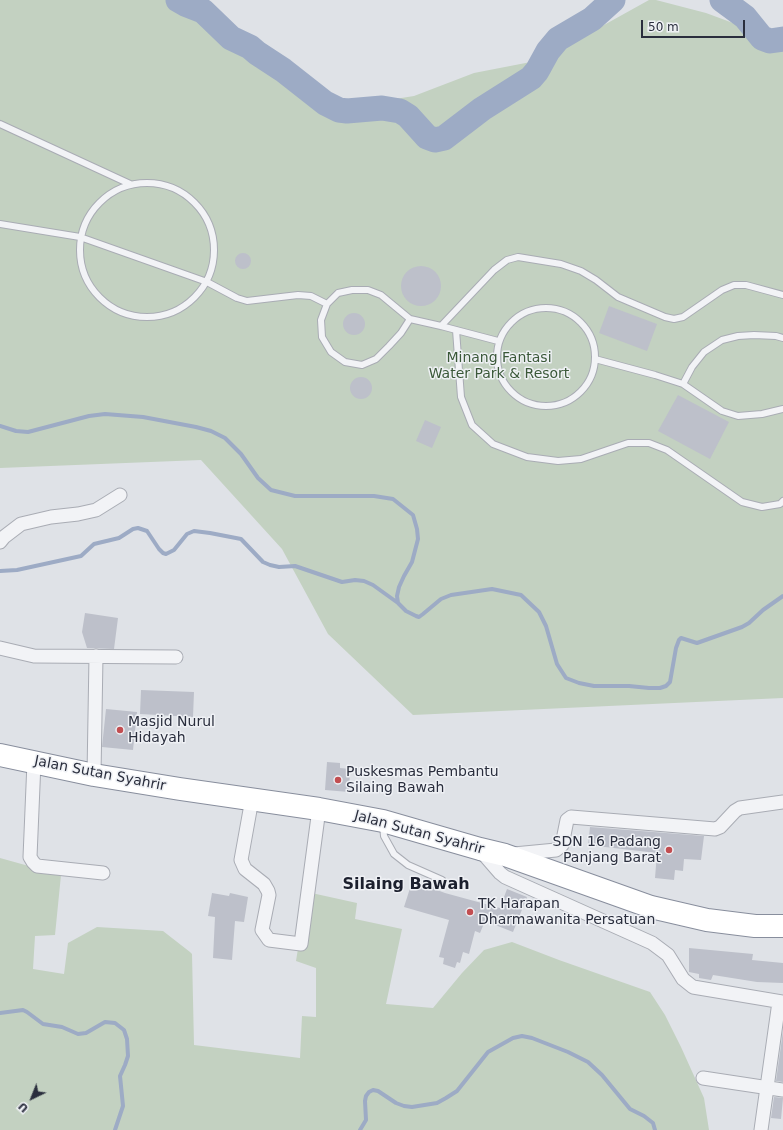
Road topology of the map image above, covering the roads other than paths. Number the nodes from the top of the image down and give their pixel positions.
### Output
1 (0, 124) edge
2 (130, 184) junction
3 (0, 224) edge
4 (80, 237) junction
5 (207, 282) junction
6 (783, 295) edge
7 (327, 304) junction
8 (410, 319) junction
9 (441, 326) junction
10 (456, 330) junction
11 (783, 338) edge
12 (498, 341) junction
13 (595, 359) junction
14 (683, 384) junction
15 (783, 408) edge
16 (120, 495) dead end
17 (783, 501) edge
18 (0, 542) edge
19 (0, 648) edge
20 (96, 656) junction
21 (176, 657) dead end
22 (0, 755) edge
23 (34, 762) junction
24 (94, 775) junction
25 (252, 799) junction
26 (783, 802) edge
27 (319, 809) junction
28 (383, 821) junction
29 (480, 849) junction
30 (505, 855) junction
31 (102, 874) dead end
32 (442, 880) dead end
33 (783, 926) edge
34 (781, 1002) edge
35 (703, 1078) dead end
36 (767, 1088) junction
37 (783, 1090) edge
38 (761, 1130) edge

1 - 2 lane
2 - 4 lane
2 - 5 lane
3 - 4 lane
4 - 5 lane
4 - 5 lane
5 - 7 lane
6 - 9 lane
7 - 8 lane
7 - 8 lane
8 - 9 lane
9 - 10 lane
10 - 12 lane
10 - 17 lane
11 - 14 lane
12 - 13 lane
12 - 13 lane
13 - 14 lane
14 - 15 lane
16 - 18 street
19 - 20 street
20 - 21 street
20 - 24 street
22 - 23 highway, Jalan Sutan Syahrir
23 - 24 highway, Jalan Sutan Syahrir
23 - 31 street
24 - 25 highway, Jalan Sutan Syahrir
25 - 27 highway, Jalan Sutan Syahrir
25 - 27 street
26 - 30 street
27 - 28 highway, Jalan Sutan Syahrir
28 - 29 highway, Jalan Sutan Syahrir
28 - 32 lane
29 - 30 highway, Jalan Sutan Syahrir
29 - 34 street
30 - 33 highway, Jalan Sutan Syahrir
34 - 36 street
35 - 36 street
36 - 37 street
36 - 38 street

